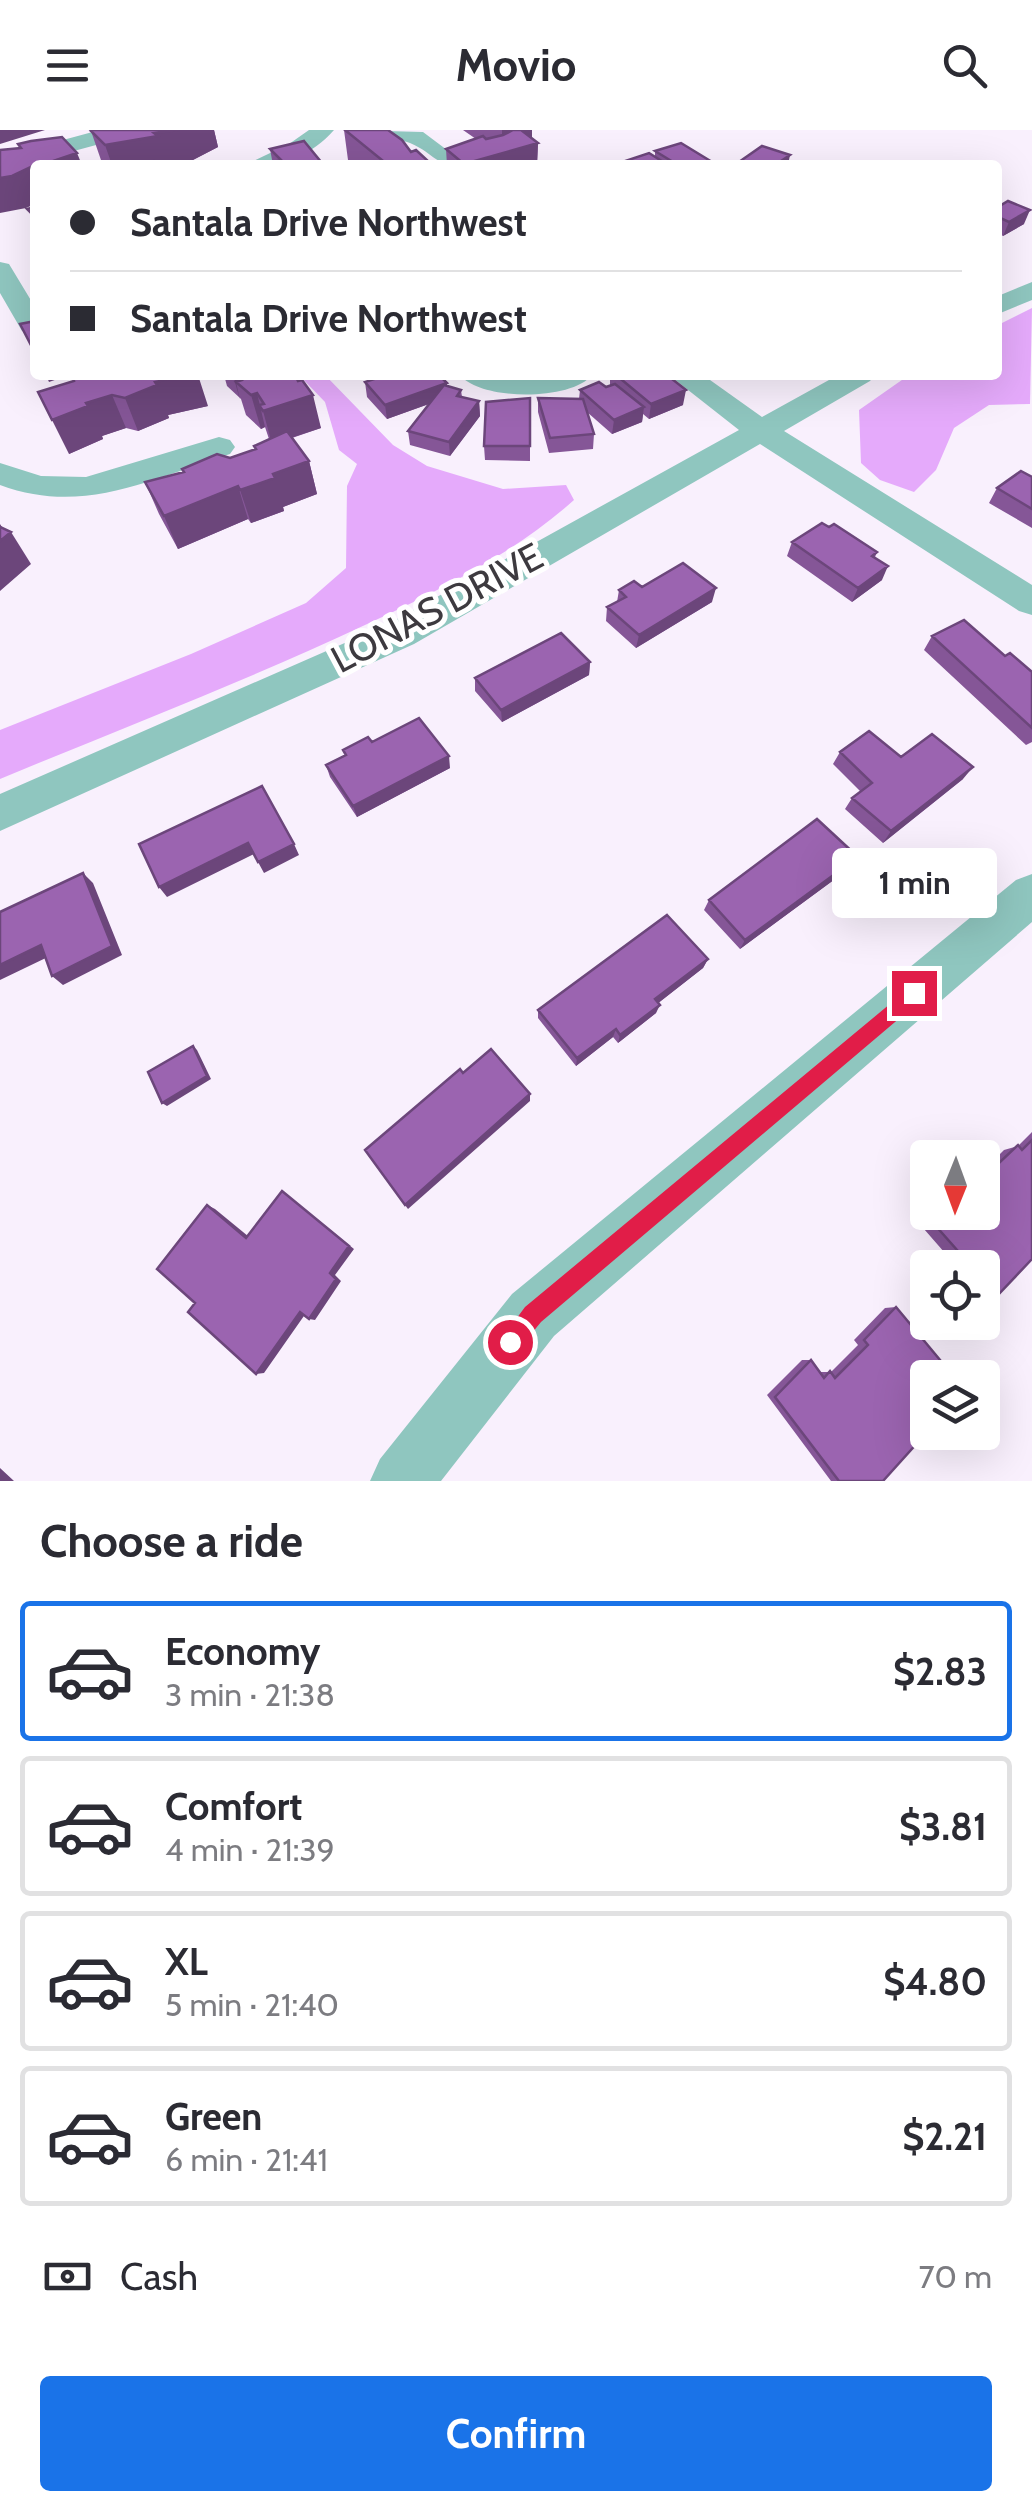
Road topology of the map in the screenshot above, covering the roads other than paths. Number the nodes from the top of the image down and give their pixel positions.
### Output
1 (125, 130) edge
2 (323, 130) edge
3 (359, 130) edge
4 (421, 133) edge
5 (269, 160) edge
6 (451, 160) edge
7 (0, 164) edge
8 (0, 270) edge
9 (1032, 290) edge
10 (1002, 304) edge
11 (30, 321) edge
12 (486, 380) edge
13 (557, 380) edge
14 (691, 380) edge
15 (851, 380) edge
16 (758, 429) junction
17 (220, 447) dead end
18 (0, 473) edge
19 (1032, 602) edge
20 (0, 813) edge
21 (1032, 894) edge
22 (402, 1481) edge

1 - 7 street
2 - 5 street
3 - 4 street
4 - 6 street
8 - 11 street
9 - 10 street
12 - 13 street
14 - 16 street
15 - 16 street, LONAS DRIVE
16 - 19 street
16 - 20 street, LONAS DRIVE
17 - 18 street
21 - 22 street

